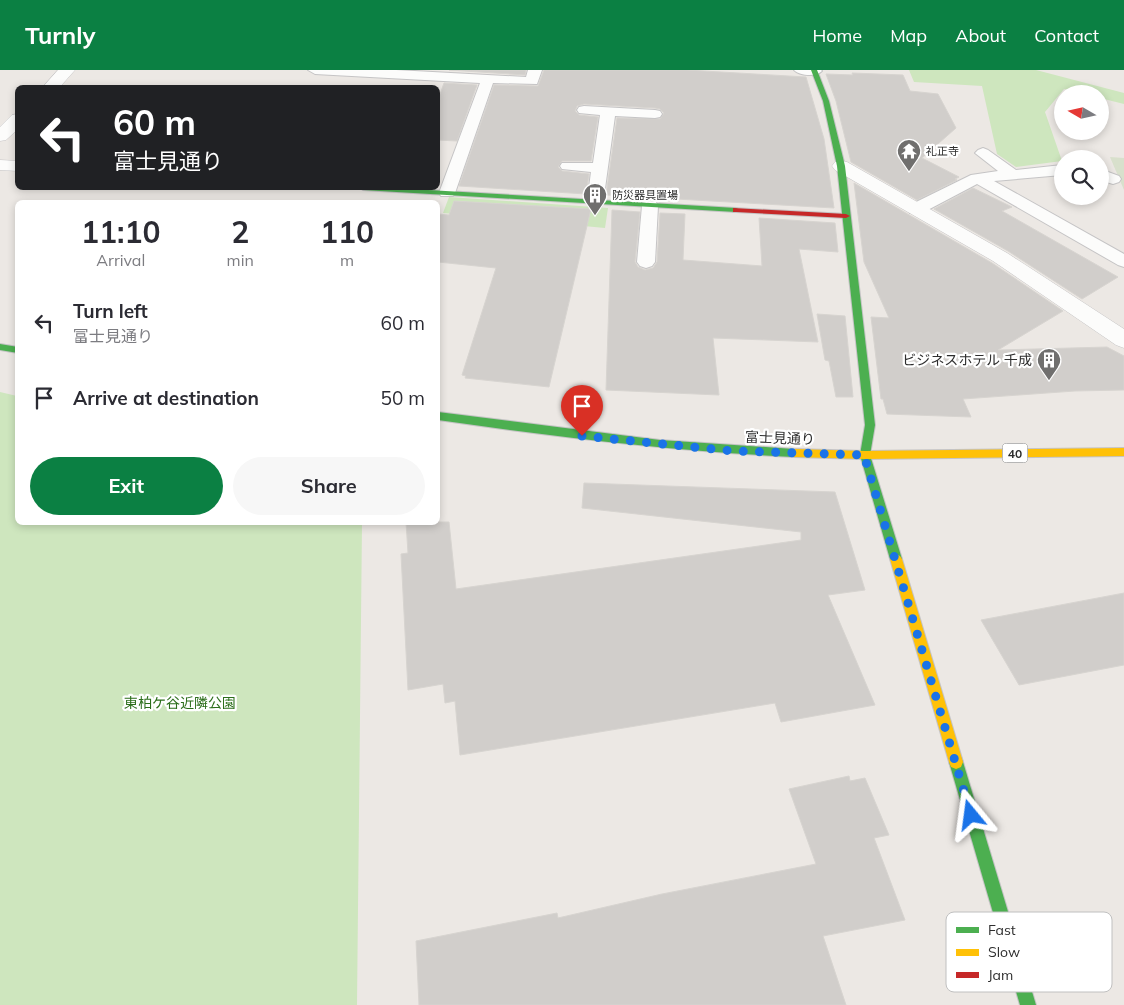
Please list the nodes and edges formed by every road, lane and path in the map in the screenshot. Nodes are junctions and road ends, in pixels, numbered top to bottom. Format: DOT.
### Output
graph roads {
  1 [pos="67,70"];
  2 [pos="315,70"];
  3 [pos="535,70"];
  4 [pos="801,70"];
  5 [pos="814,70"];
  6 [pos="402,72"];
  7 [pos="488,79"];
  8 [pos="53,85"];
  9 [pos="396,85"];
  10 [pos="584,110"];
  11 [pos="608,111"];
  12 [pos="655,114"];
  13 [pos="15,122"];
  14 [pos="0,136"];
  15 [pos="983,153"];
  16 [pos="0,165"];
  17 [pos="15,166"];
  18 [pos="568,166"];
  19 [pos="841,166"];
  20 [pos="600,168"];
  21 [pos="1054,171"];
  22 [pos="1012,174"];
  23 [pos="977,178"];
  24 [pos="397,190"];
  25 [pos="447,193"];
  26 [pos="595,203"];
  27 [pos="650,206"];
  28 [pos="916,209"];
  29 [pos="846,216"];
  30 [pos="1124,261"];
  31 [pos="646,262"];
  32 [pos="1124,340"];
  33 [pos="0,347"];
  34 [pos="15,350"];
  35 [pos="440,416"];
  36 [pos="1124,452"];
  37 [pos="864,455"];
  38 [pos="1000,912"];
  39 [pos="1024,992"];
  40 [pos="1028,1005"];
  1 -- 8 [label="street"];
  2 -- 6 [label="lane"];
  3 -- 7 [label="lane"];
  4 -- 5 [label="lane"];
  5 -- 19 [label="street"];
  6 -- 7 [label="lane"];
  6 -- 9 [label="lane"];
  7 -- 25 [label="lane"];
  10 -- 11 [label="lane"];
  11 -- 12 [label="lane"];
  11 -- 20 [label="lane"];
  13 -- 14 [label="street"];
  15 -- 22 [label="lane"];
  16 -- 17 [label="street"];
  18 -- 20 [label="lane"];
  19 -- 28 [label="street"];
  19 -- 29 [label="street"];
  20 -- 26 [label="lane"];
  21 -- 22 [label="lane"];
  22 -- 23 [label="lane"];
  23 -- 28 [label="lane"];
  23 -- 30 [label="lane"];
  24 -- 25 [label="street"];
  25 -- 26 [label="street"];
  26 -- 27 [label="street"];
  27 -- 29 [label="street"];
  27 -- 31 [label="lane"];
  28 -- 32 [label="street"];
  29 -- 37 [label="street"];
  33 -- 34 [label="street"];
  35 -- 37 [label="street, 富士見通り / 40"];
  36 -- 37 [label="street, 富士見通り / 40"];
  37 -- 38 [label="street"];
  39 -- 40 [label="street"];
}
